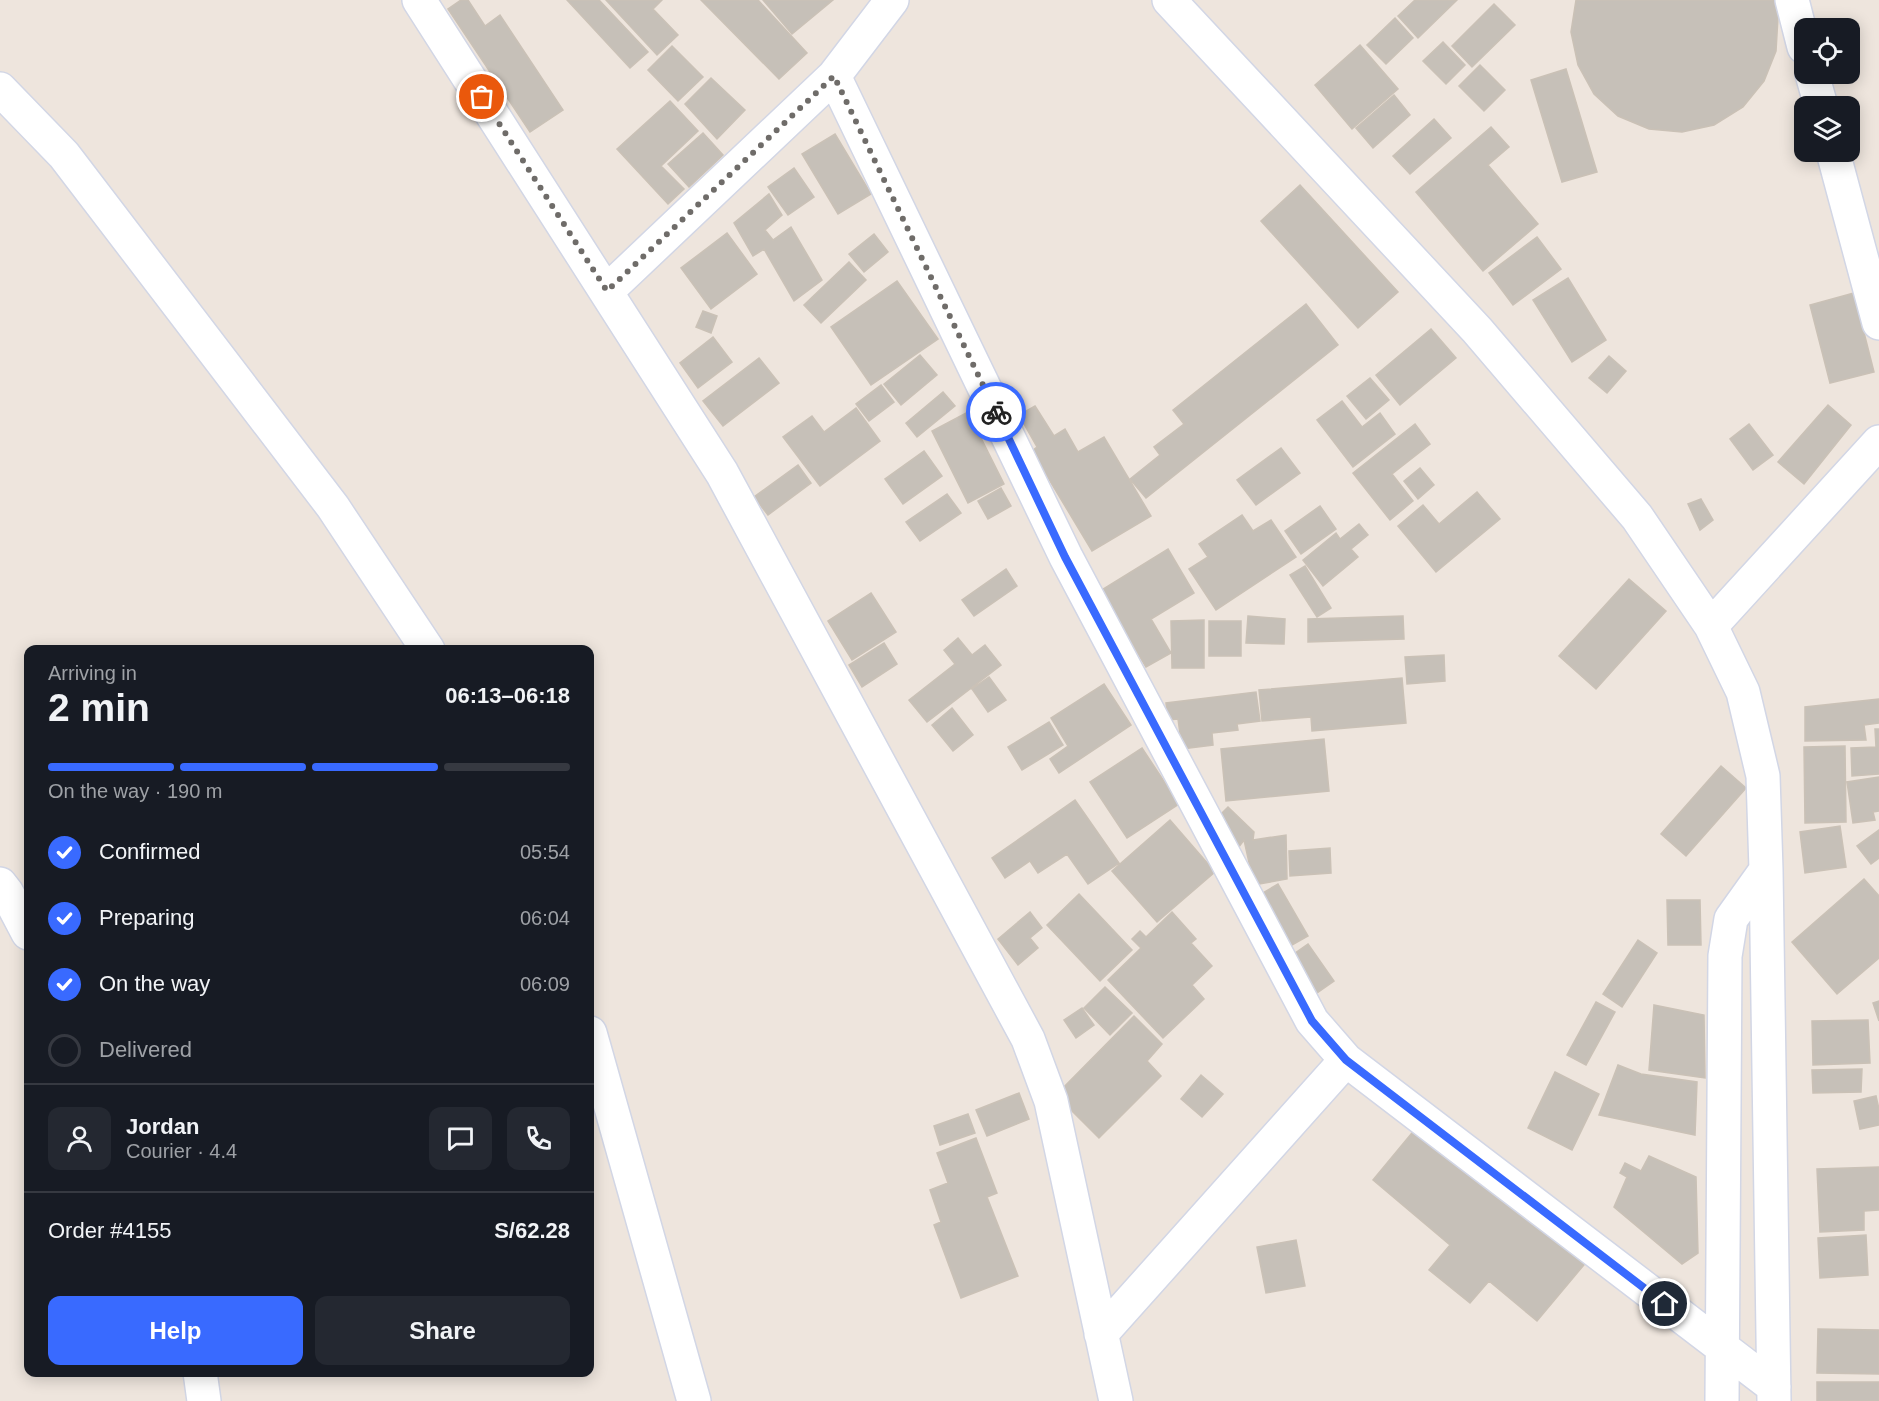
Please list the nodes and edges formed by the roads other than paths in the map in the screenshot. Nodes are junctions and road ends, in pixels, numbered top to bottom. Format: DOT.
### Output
graph roads {
  1 [pos="419,0"];
  2 [pos="892,0"];
  3 [pos="1169,0"];
  4 [pos="1792,0"];
  5 [pos="1797,18"];
  6 [pos="834,76"];
  7 [pos="0,88"];
  8 [pos="1836,162"];
  9 [pos="607,291"];
  10 [pos="1879,323"];
  11 [pos="1879,442"];
  12 [pos="1711,626"];
  13 [pos="425,645"];
  14 [pos="1766,870"];
  15 [pos="0,884"];
  16 [pos="24,925"];
  17 [pos="594,1048"];
  18 [pos="1346,1060"];
  19 [pos="1101,1334"];
  20 [pos="1722,1347"];
  21 [pos="201,1377"];
  22 [pos="1774,1394"];
  23 [pos="204,1401"];
  24 [pos="694,1401"];
  25 [pos="1116,1401"];
  26 [pos="1722,1401"];
  1 -- 9 [label="street"];
  2 -- 6 [label="street"];
  3 -- 12 [label="street"];
  4 -- 5 [label="street"];
  6 -- 9 [label="street"];
  6 -- 18 [label="street"];
  7 -- 13 [label="street"];
  8 -- 10 [label="street"];
  9 -- 19 [label="street"];
  11 -- 12 [label="street"];
  12 -- 14 [label="street"];
  14 -- 20 [label="street"];
  14 -- 22 [label="street"];
  15 -- 16 [label="street"];
  17 -- 24 [label="street"];
  18 -- 19 [label="street"];
  18 -- 20 [label="street"];
  19 -- 25 [label="street"];
  20 -- 22 [label="street"];
  20 -- 26 [label="street"];
  21 -- 23 [label="street"];
}
